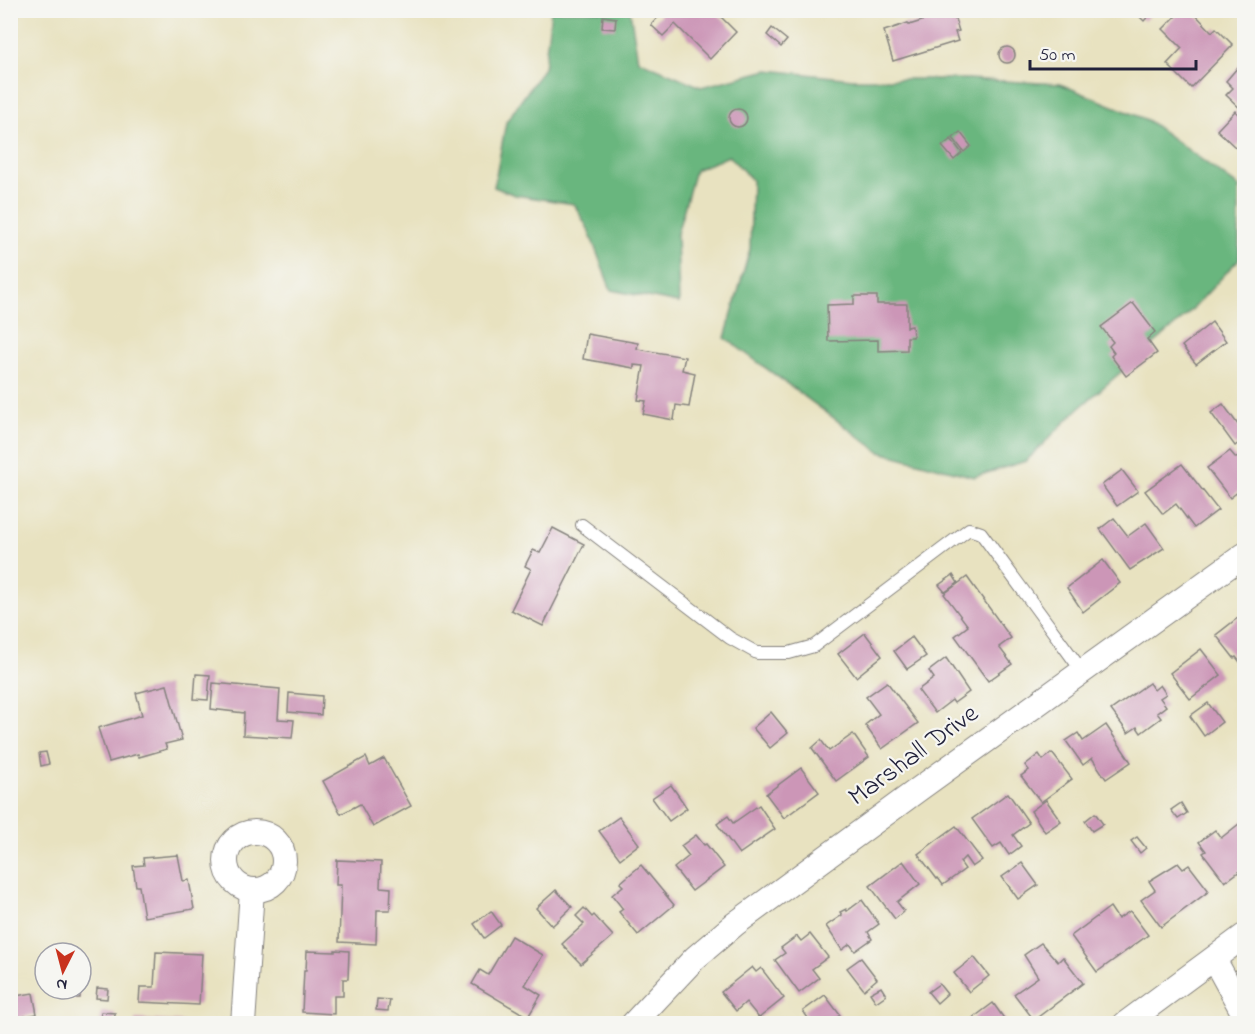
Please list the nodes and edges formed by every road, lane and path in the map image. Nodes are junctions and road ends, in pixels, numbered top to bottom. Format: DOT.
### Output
graph roads {
  1 [pos="582,525"];
  2 [pos="1245,555"];
  3 [pos="1082,671"];
  4 [pos="252,890"];
  5 [pos="1245,936"];
  6 [pos="1214,959"];
  7 [pos="1245,1014"];
  8 [pos="243,1023"];
  9 [pos="633,1023"];
  10 [pos="1125,1023"];
  1 -- 3 [label="lane"];
  2 -- 3 [label="street, Marshall Drive"];
  3 -- 9 [label="street, Marshall Drive"];
  4 -- 8 [label="street"];
  5 -- 6 [label="street"];
  6 -- 7 [label="street"];
  6 -- 10 [label="street"];
}
